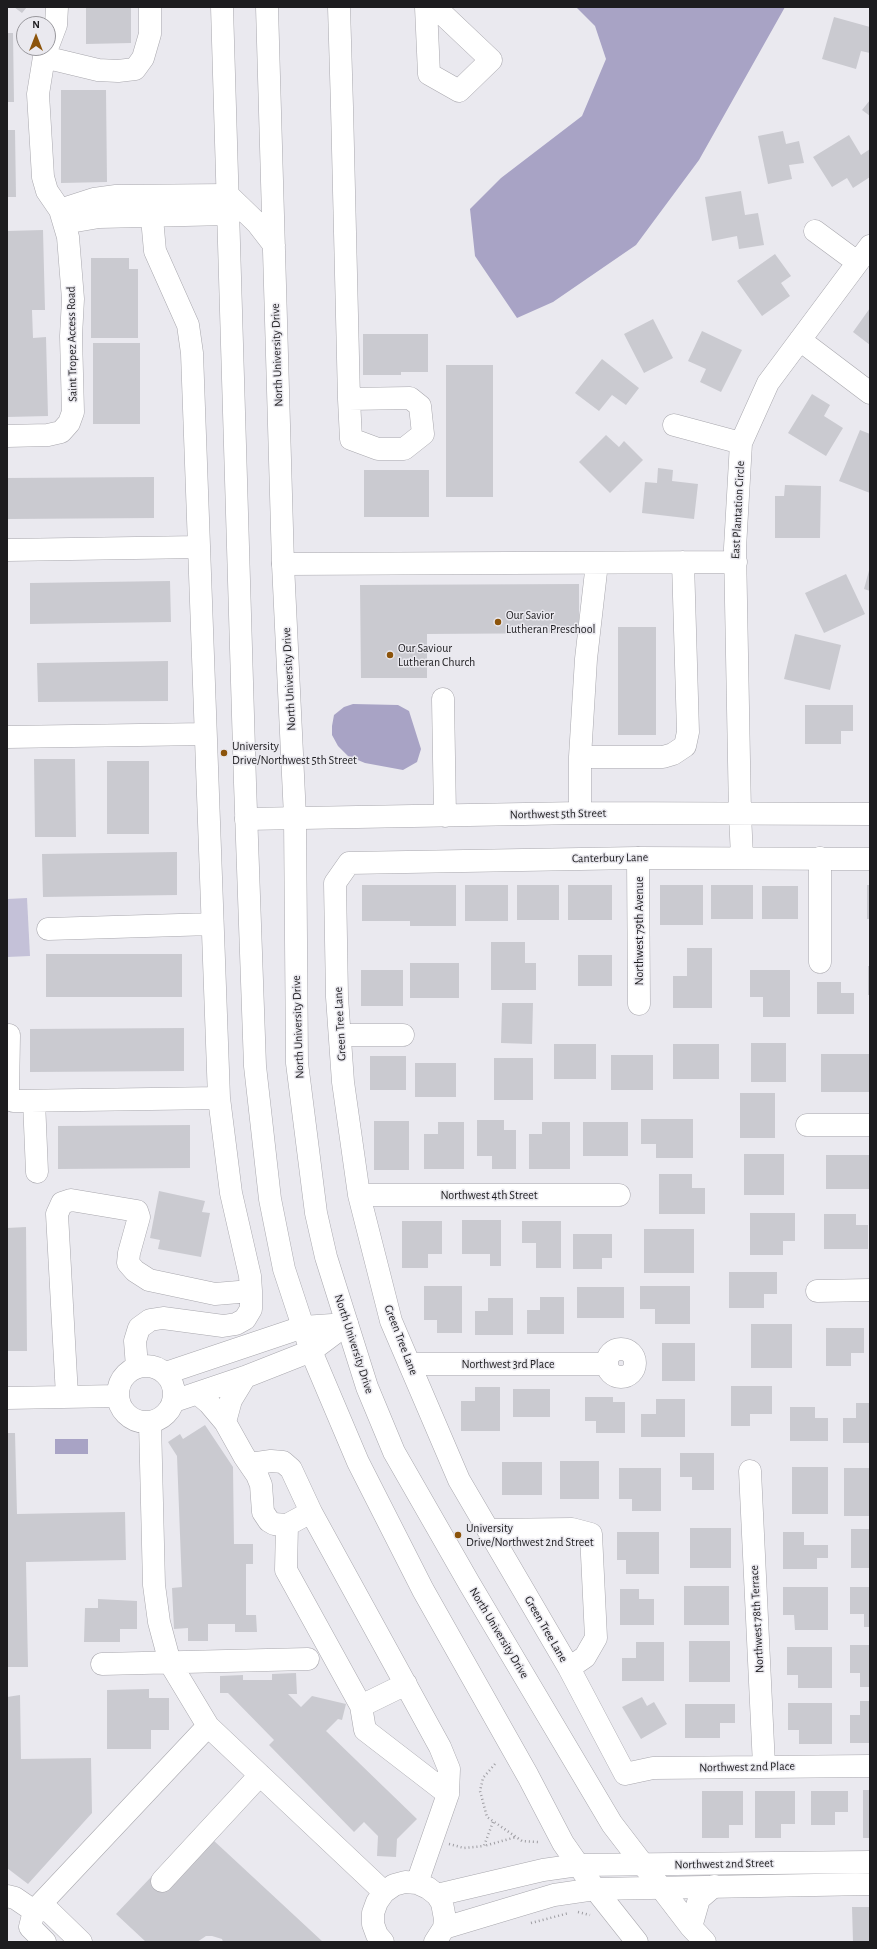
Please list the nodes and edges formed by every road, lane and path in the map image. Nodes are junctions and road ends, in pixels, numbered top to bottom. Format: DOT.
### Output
graph roads {
  1 [pos="57,7"];
  2 [pos="150,7"];
  3 [pos="222,7"];
  4 [pos="267,7"];
  5 [pos="339,7"];
  6 [pos="426,7"];
  7 [pos="435,7"];
  8 [pos="56,25"];
  9 [pos="56,54"];
  10 [pos="45,56"];
  11 [pos="228,204"];
  12 [pos="150,205"];
  13 [pos="62,216"];
  14 [pos="815,231"];
  15 [pos="274,245"];
  16 [pos="864,254"];
  17 [pos="800,340"];
  18 [pos="870,393"];
  19 [pos="349,399"];
  20 [pos="674,425"];
  21 [pos="7,436"];
  22 [pos="741,443"];
  23 [pos="199,547"];
  24 [pos="7,550"];
  25 [pos="597,562"];
  26 [pos="683,562"];
  27 [pos="736,562"];
  28 [pos="283,564"];
  29 [pos="443,699"];
  30 [pos="205,734"];
  31 [pos="7,737"];
  32 [pos="580,757"];
  33 [pos="580,813"];
  34 [pos="740,814"];
  35 [pos="870,814"];
  36 [pos="445,816"];
  37 [pos="295,817"];
  38 [pos="246,819"];
  39 [pos="742,857"];
  40 [pos="638,858"];
  41 [pos="820,858"];
  42 [pos="870,859"];
  43 [pos="349,863"];
  44 [pos="212,924"];
  45 [pos="48,929"];
  46 [pos="820,962"];
  47 [pos="639,1004"];
  48 [pos="9,1035"];
  49 [pos="340,1035"];
  50 [pos="403,1035"];
  51 [pos="219,1098"];
  52 [pos="34,1101"];
  53 [pos="807,1125"];
  54 [pos="870,1125"];
  55 [pos="37,1172"];
  56 [pos="359,1195"];
  57 [pos="619,1195"];
  58 [pos="870,1290"];
  59 [pos="251,1291"];
  60 [pos="817,1291"];
  61 [pos="347,1324"];
  62 [pos="303,1327"];
  63 [pos="311,1351"];
  64 [pos="410,1364"];
  65 [pos="607,1364"];
  66 [pos="137,1367"];
  67 [pos="166,1373"];
  68 [pos="245,1377"];
  69 [pos="197,1393"];
  70 [pos="67,1396"];
  71 [pos="118,1396"];
  72 [pos="7,1398"];
  73 [pos="174,1401"];
  74 [pos="150,1422"];
  75 [pos="225,1422"];
  76 [pos="250,1464"];
  77 [pos="750,1471"];
  78 [pos="311,1512"];
  79 [pos="287,1525"];
  80 [pos="488,1530"];
  81 [pos="308,1658"];
  82 [pos="170,1663"];
  83 [pos="102,1664"];
  84 [pos="569,1668"];
  85 [pos="406,1684"];
  86 [pos="361,1706"];
  87 [pos="208,1726"];
  88 [pos="495,1764"];
  89 [pos="764,1766"];
  90 [pos="870,1766"];
  91 [pos="625,1774"];
  92 [pos="260,1775"];
  93 [pos="448,1794"];
  94 [pos="493,1822"];
  95 [pos="516,1837"];
  96 [pos="538,1842"];
  97 [pos="446,1844"];
  98 [pos="484,1846"];
  99 [pos="870,1862"];
  100 [pos="644,1864"];
  101 [pos="578,1865"];
  102 [pos="162,1881"];
  103 [pos="417,1883"];
  104 [pos="870,1884"];
  105 [pos="714,1886"];
  106 [pos="661,1887"];
  107 [pos="594,1889"];
  108 [pos="384,1892"];
  109 [pos="437,1895"];
  110 [pos="7,1896"];
  111 [pos="34,1911"];
  112 [pos="592,1915"];
  113 [pos="530,1924"];
  114 [pos="698,1934"];
  115 [pos="440,1938"];
  116 [pos="45,1942"];
  117 [pos="81,1942"];
  118 [pos="383,1942"];
  119 [pos="637,1942"];
  1 -- 8 [label="street, Saint Tropez Access Road"];
  2 -- 9 [label="street"];
  3 -- 11 [label="street"];
  4 -- 15 [label="street, North University Drive"];
  5 -- 19 [label="street"];
  6 -- 7 [label="street"];
  10 -- 13 [label="street, Saint Tropez Access Road"];
  11 -- 12 [label="street"];
  11 -- 15 [label="street"];
  11 -- 38 [label="street"];
  12 -- 13 [label="street"];
  12 -- 23 [label="street"];
  13 -- 21 [label="street, Saint Tropez Access Road"];
  14 -- 16 [label="street"];
  15 -- 28 [label="street, North University Drive"];
  16 -- 17 [label="street, East Plantation Circle"];
  17 -- 18 [label="street"];
  17 -- 22 [label="street, East Plantation Circle"];
  20 -- 22 [label="street"];
  22 -- 27 [label="street, East Plantation Circle"];
  23 -- 24 [label="street"];
  23 -- 30 [label="street"];
  25 -- 26 [label="street"];
  25 -- 28 [label="street"];
  25 -- 32 [label="street"];
  26 -- 27 [label="street"];
  26 -- 32 [label="street"];
  27 -- 34 [label="street, East Plantation Circle"];
  28 -- 37 [label="street, North University Drive"];
  29 -- 36 [label="street"];
  30 -- 31 [label="street"];
  30 -- 44 [label="street"];
  32 -- 33 [label="street"];
  33 -- 34 [label="street, Northwest 5th Street"];
  33 -- 36 [label="street, Northwest 5th Street"];
  34 -- 35 [label="street, Northwest 5th Street"];
  34 -- 39 [label="street"];
  36 -- 37 [label="street, Northwest 5th Street"];
  37 -- 38 [label="street, Northwest 5th Street"];
  37 -- 61 [label="street, North University Drive"];
  38 -- 62 [label="street"];
  39 -- 40 [label="street, Canterbury Lane"];
  39 -- 41 [label="street, Canterbury Lane"];
  40 -- 43 [label="street, Canterbury Lane"];
  40 -- 47 [label="street, Northwest 79th Avenue"];
  41 -- 42 [label="street, Canterbury Lane"];
  41 -- 46 [label="street"];
  43 -- 49 [label="street, Green Tree Lane"];
  44 -- 45 [label="street"];
  44 -- 51 [label="street"];
  48 -- 52 [label="street"];
  49 -- 50 [label="street"];
  49 -- 56 [label="street, Green Tree Lane"];
  51 -- 52 [label="street"];
  51 -- 59 [label="street"];
  52 -- 55 [label="street"];
  53 -- 54 [label="street"];
  56 -- 57 [label="street, Northwest 4th Street"];
  56 -- 64 [label="street, Green Tree Lane"];
  58 -- 60 [label="street"];
  59 -- 66 [label="street"];
  59 -- 70 [label="street"];
  61 -- 62 [label="street"];
  61 -- 63 [label="street"];
  61 -- 100 [label="street, North University Drive"];
  62 -- 63 [label="street"];
  62 -- 67 [label="street"];
  63 -- 68 [label="street"];
  63 -- 101 [label="street"];
  64 -- 65 [label="street, Northwest 3rd Place"];
  64 -- 80 [label="street, Green Tree Lane"];
  66 -- 67 [label="street"];
  66 -- 71 [label="street"];
  67 -- 73 [label="street"];
  68 -- 69 [label="street"];
  68 -- 75 [label="street"];
  69 -- 73 [label="street"];
  69 -- 75 [label="street"];
  70 -- 71 [label="street"];
  70 -- 72 [label="street"];
  71 -- 74 [label="street"];
  73 -- 74 [label="street"];
  74 -- 82 [label="street"];
  75 -- 76 [label="street"];
  76 -- 78 [label="street"];
  76 -- 79 [label="street"];
  77 -- 89 [label="street, Northwest 78th Terrace"];
  78 -- 79 [label="street"];
  78 -- 85 [label="street"];
  79 -- 86 [label="street"];
  80 -- 84 [label="street, Green Tree Lane"];
  80 -- 84 [label="street"];
  81 -- 82 [label="street"];
  82 -- 83 [label="street"];
  82 -- 87 [label="street"];
  84 -- 91 [label="street, Green Tree Lane"];
  85 -- 86 [label="street"];
  85 -- 93 [label="street"];
  86 -- 93 [label="street"];
  87 -- 92 [label="street"];
  87 -- 111 [label="street"];
  88 -- 94 [label="path"];
  89 -- 90 [label="street, Northwest 2nd Place"];
  89 -- 91 [label="street, Northwest 2nd Place"];
  92 -- 102 [label="street"];
  92 -- 108 [label="street"];
  93 -- 103 [label="street"];
  94 -- 95 [label="path"];
  94 -- 98 [label="path"];
  95 -- 96 [label="path"];
  95 -- 98 [label="path"];
  97 -- 98 [label="path"];
  99 -- 100 [label="street, Northwest 2nd Street"];
  100 -- 101 [label="street, Northwest 2nd Street"];
  100 -- 106 [label="street, North University Drive"];
  101 -- 107 [label="street"];
  101 -- 109 [label="street, Northwest 2nd Street"];
  103 -- 108 [label="street"];
  103 -- 109 [label="street"];
  104 -- 105 [label="street, Northwest 2nd Street"];
  105 -- 106 [label="street, Northwest 2nd Street"];
  105 -- 114 [label="street"];
  106 -- 107 [label="street, Northwest 2nd Street"];
  106 -- 114 [label="street, North University Drive"];
  107 -- 115 [label="street, Northwest 2nd Street"];
  107 -- 119 [label="street"];
  108 -- 118 [label="street"];
  109 -- 115 [label="street"];
  110 -- 111 [label="street"];
  111 -- 116 [label="street"];
  111 -- 117 [label="street"];
  112 -- 113 [label="path"];
}
